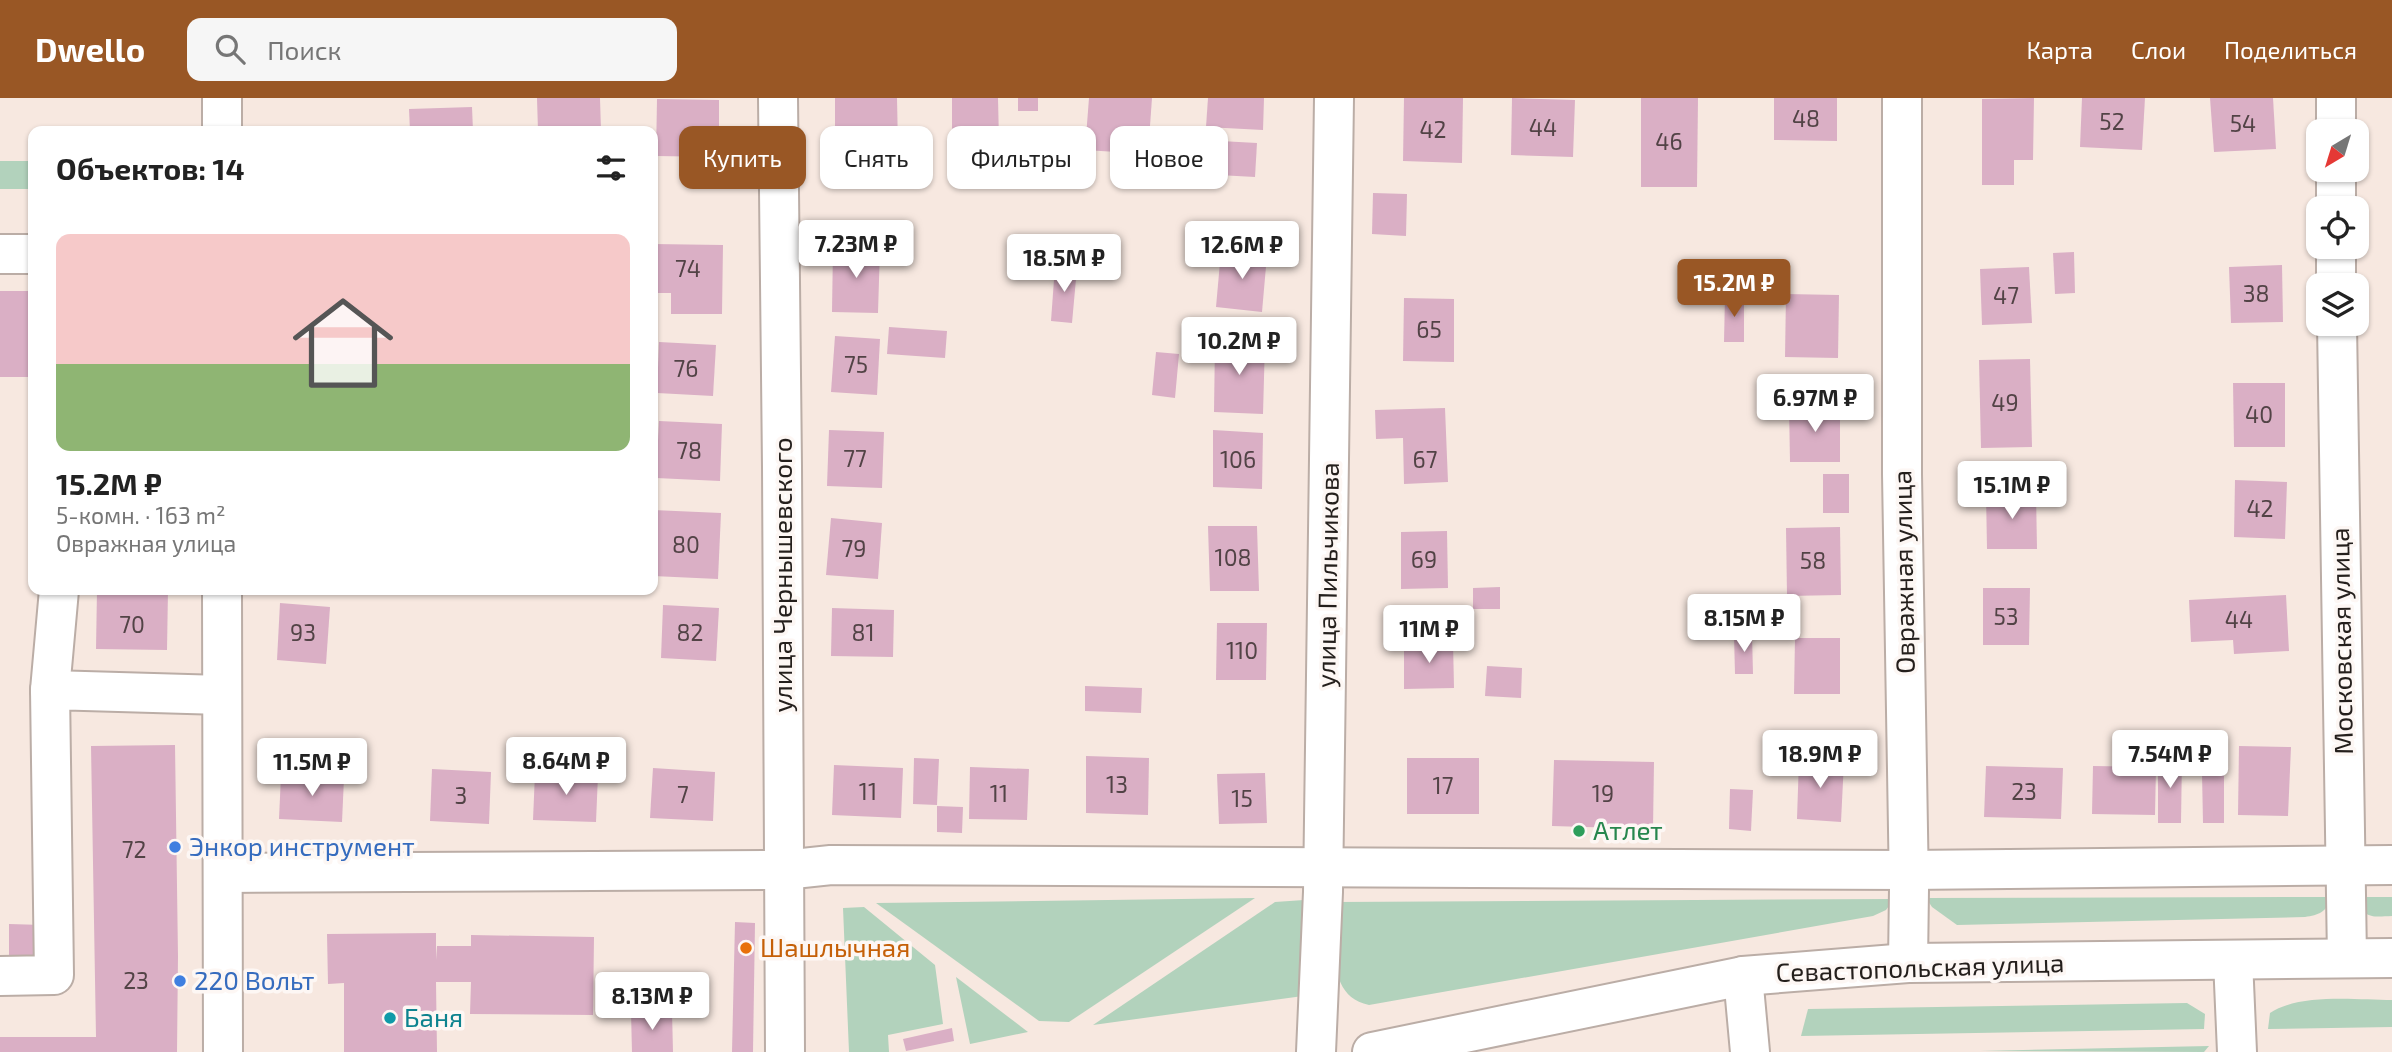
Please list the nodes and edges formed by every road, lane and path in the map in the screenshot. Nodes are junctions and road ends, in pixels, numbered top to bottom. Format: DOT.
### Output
graph roads {
  1 [pos="222,98"];
  2 [pos="778,98"];
  3 [pos="1334,98"];
  4 [pos="1902,98"];
  5 [pos="2336,98"];
  6 [pos="2336,119"];
  7 [pos="222,126"];
  8 [pos="0,254"];
  9 [pos="28,254"];
  10 [pos="2336,336"];
  11 [pos="59,595"];
  12 [pos="222,595"];
  13 [pos="50,690"];
  14 [pos="222,695"];
  15 [pos="2392,865"];
  16 [pos="2347,866"];
  17 [pos="1324,868"];
  18 [pos="784,870"];
  19 [pos="1908,870"];
  20 [pos="223,873"];
  21 [pos="2347,958"];
  22 [pos="2392,958"];
  23 [pos="2234,960"];
  24 [pos="1908,963"];
  25 [pos="0,975"];
  26 [pos="1744,976"];
  27 [pos="223,1052"];
  28 [pos="785,1052"];
  29 [pos="1316,1052"];
  30 [pos="1372,1052"];
  31 [pos="1749,1052"];
  32 [pos="2237,1052"];
  1 -- 7 [label="street"];
  2 -- 18 [label="street, улица Чернышевского"];
  3 -- 17 [label="street, улица Пильчикова"];
  4 -- 19 [label="street, Овражная улица"];
  5 -- 6 [label="street"];
  8 -- 9 [label="street"];
  10 -- 16 [label="street, Московская улица"];
  11 -- 13 [label="street"];
  12 -- 14 [label="street"];
  13 -- 14 [label="street"];
  13 -- 25 [label="street"];
  14 -- 20 [label="street"];
  15 -- 16 [label="street"];
  16 -- 19 [label="street"];
  16 -- 21 [label="street, Московская улица"];
  17 -- 18 [label="street"];
  17 -- 19 [label="street"];
  17 -- 29 [label="street, улица Пильчикова"];
  18 -- 20 [label="street"];
  18 -- 28 [label="street, улица Чернышевского"];
  19 -- 24 [label="street, Овражная улица"];
  20 -- 27 [label="street"];
  21 -- 22 [label="street, Севастопольская улица"];
  21 -- 23 [label="street, Севастопольская улица"];
  23 -- 24 [label="street, Севастопольская улица"];
  23 -- 32 [label="street"];
  24 -- 26 [label="street, Севастопольская улица"];
  26 -- 30 [label="street, Севастопольская улица"];
  26 -- 31 [label="street"];
}
